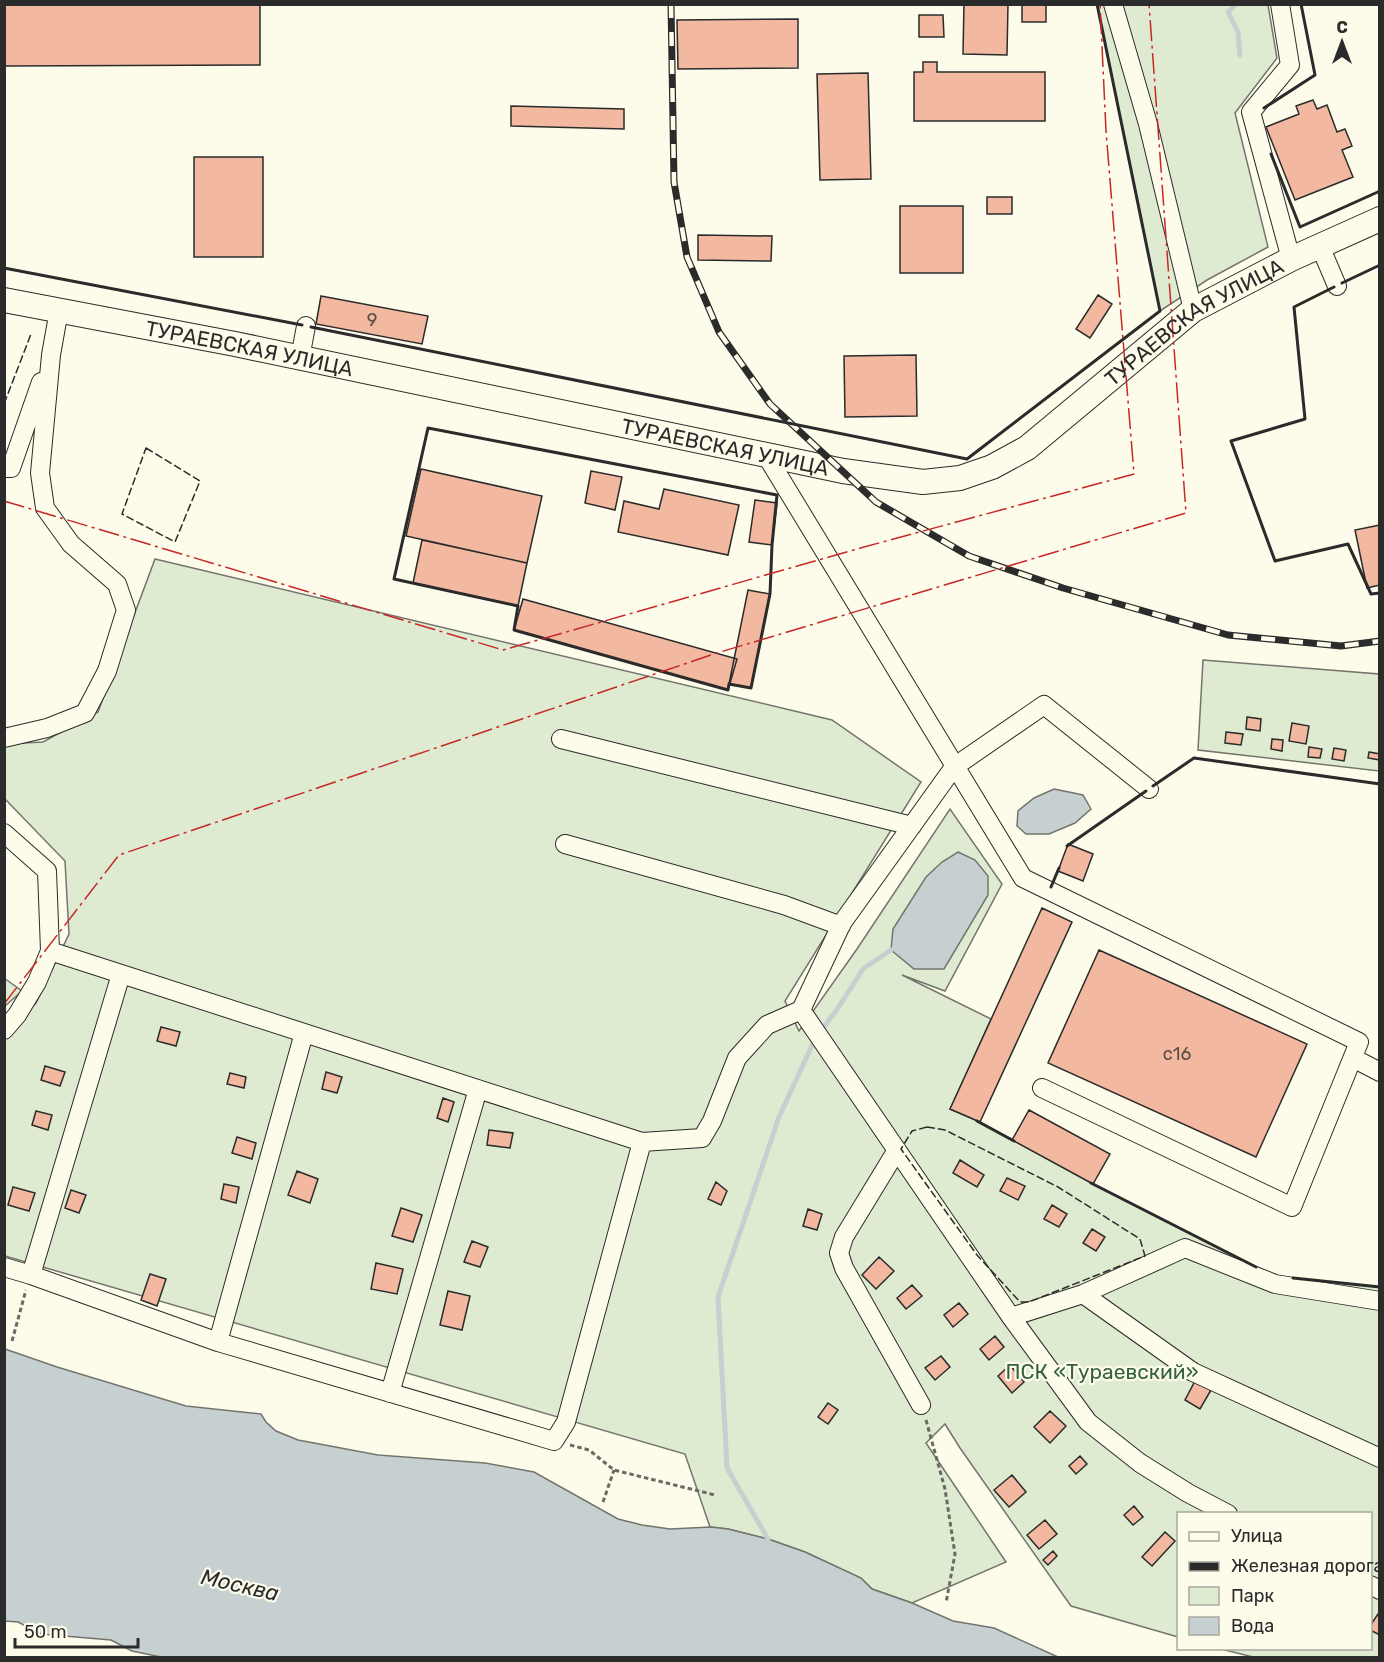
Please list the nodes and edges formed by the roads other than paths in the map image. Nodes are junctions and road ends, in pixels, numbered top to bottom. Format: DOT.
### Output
graph roads {
  1 [pos="1113,4"];
  2 [pos="1280,4"];
  3 [pos="1380,219"];
  4 [pos="1320,246"];
  5 [pos="1291,259"];
  6 [pos="1337,286"];
  7 [pos="4,300"];
  8 [pos="58,310"];
  9 [pos="1193,310"];
  10 [pos="306,326"];
  11 [pos="51,355"];
  12 [pos="300,358"];
  13 [pos="766,455"];
  14 [pos="4,468"];
  15 [pos="4,738"];
  16 [pos="561,739"];
  17 [pos="954,767"];
  18 [pos="1149,789"];
  19 [pos="912,826"];
  20 [pos="4,833"];
  21 [pos="565,844"];
  22 [pos="841,926"];
  23 [pos="50,951"];
  24 [pos="121,974"];
  25 [pos="801,1010"];
  26 [pos="4,1030"];
  27 [pos="304,1033"];
  28 [pos="1353,1058"];
  29 [pos="1380,1072"];
  30 [pos="1042,1088"];
  31 [pos="478,1089"];
  32 [pos="642,1142"];
  33 [pos="897,1150"];
  34 [pos="4,1267"];
  35 [pos="31,1275"];
  36 [pos="1083,1294"];
  37 [pos="1380,1301"];
  38 [pos="1011,1317"];
  39 [pos="218,1342"];
  40 [pos="390,1393"];
  41 [pos="921,1406"];
  42 [pos="1380,1458"];
  43 [pos="1224,1512"];
  1 -- 9 [label="street"];
  2 -- 5 [label="street"];
  3 -- 4 [label="main road, ТУРАЕВСКАЯ УЛИЦА"];
  4 -- 5 [label="main road, ТУРАЕВСКАЯ УЛИЦА"];
  4 -- 6 [label="street"];
  5 -- 9 [label="main road, ТУРАЕВСКАЯ УЛИЦА"];
  7 -- 8 [label="main road, ТУРАЕВСКАЯ УЛИЦА"];
  8 -- 11 [label="street"];
  8 -- 12 [label="main road, ТУРАЕВСКАЯ УЛИЦА"];
  9 -- 13 [label="main road, ТУРАЕВСКАЯ УЛИЦА"];
  10 -- 12 [label="street"];
  11 -- 14 [label="street"];
  11 -- 15 [label="street"];
  12 -- 13 [label="main road, ТУРАЕВСКАЯ УЛИЦА"];
  13 -- 17 [label="street"];
  16 -- 19 [label="street"];
  17 -- 18 [label="street"];
  17 -- 19 [label="street"];
  17 -- 28 [label="street"];
  19 -- 22 [label="street"];
  20 -- 23 [label="street"];
  21 -- 22 [label="street"];
  22 -- 25 [label="street"];
  23 -- 24 [label="street"];
  23 -- 26 [label="street"];
  24 -- 27 [label="street"];
  24 -- 35 [label="street"];
  25 -- 32 [label="street"];
  25 -- 33 [label="street"];
  27 -- 31 [label="street"];
  27 -- 39 [label="street"];
  28 -- 29 [label="street"];
  28 -- 30 [label="street"];
  31 -- 32 [label="street"];
  31 -- 40 [label="street"];
  32 -- 40 [label="street"];
  33 -- 38 [label="street"];
  33 -- 41 [label="street"];
  34 -- 35 [label="street"];
  35 -- 39 [label="street"];
  36 -- 37 [label="street"];
  36 -- 38 [label="street"];
  36 -- 42 [label="street"];
  38 -- 43 [label="street"];
  39 -- 40 [label="street"];
}
